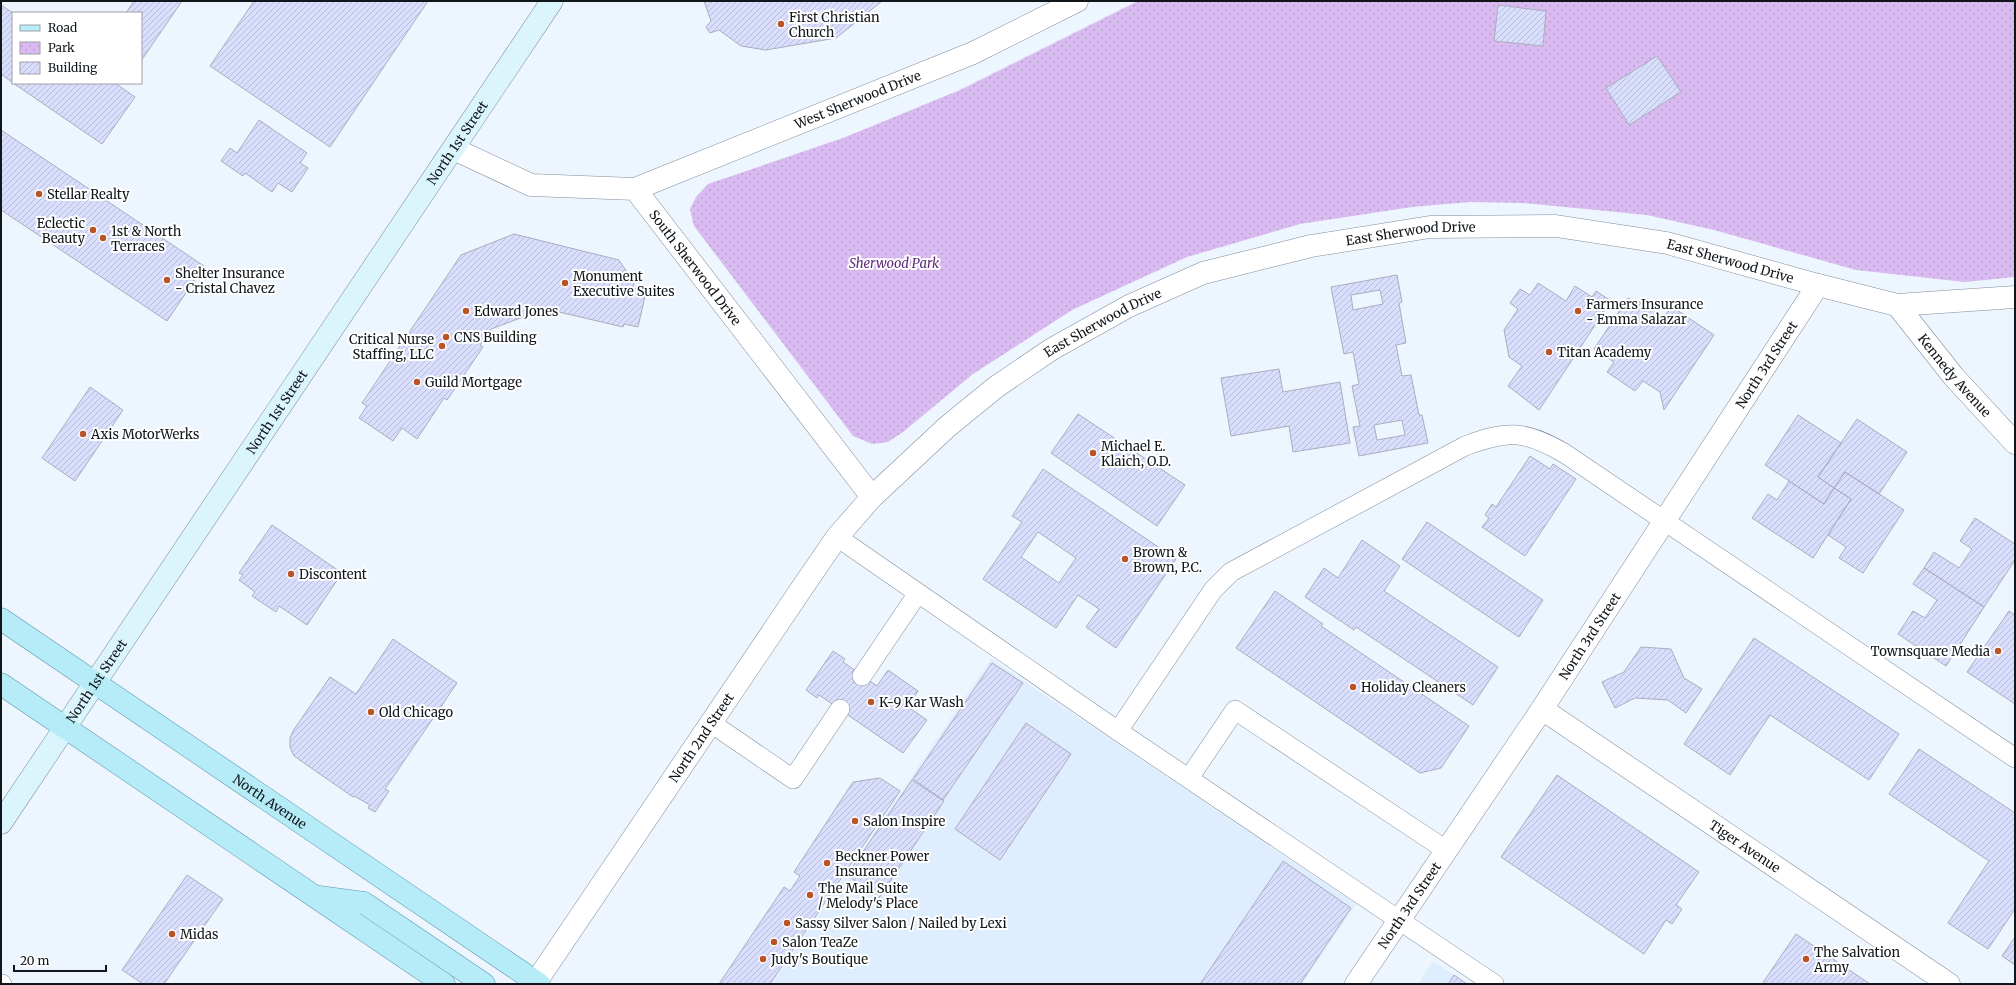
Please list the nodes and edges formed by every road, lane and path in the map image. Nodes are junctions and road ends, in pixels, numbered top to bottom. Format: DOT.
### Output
graph roads {
  1 [pos="552,1"];
  2 [pos="1076,1"];
  3 [pos="454,149"];
  4 [pos="635,189"];
  5 [pos="1818,285"];
  6 [pos="2015,297"];
  7 [pos="1897,305"];
  8 [pos="2015,443"];
  9 [pos="872,497"];
  10 [pos="1665,520"];
  11 [pos="837,537"];
  12 [pos="918,593"];
  13 [pos="1,619"];
  14 [pos="862,676"];
  15 [pos="95,683"];
  16 [pos="1,684"];
  17 [pos="840,708"];
  18 [pos="1542,709"];
  19 [pos="711,723"];
  20 [pos="65,727"];
  21 [pos="1118,730"];
  22 [pos="2015,758"];
  23 [pos="1189,778"];
  24 [pos="1,823"];
  25 [pos="1446,850"];
  26 [pos="314,896"];
  27 [pos="1400,920"];
  28 [pos="536,983"];
  29 [pos="444,984"];
  30 [pos="484,984"];
  31 [pos="1356,984"];
  32 [pos="1494,984"];
  33 [pos="1949,984"];
  1 -- 3 [label="main road, North 1st Street"];
  2 -- 4 [label="street, West Sherwood Drive"];
  3 -- 4 [label="street"];
  3 -- 15 [label="main road, North 1st Street"];
  4 -- 9 [label="street, South Sherwood Drive"];
  5 -- 7 [label="street, East Sherwood Drive"];
  5 -- 9 [label="street, East Sherwood Drive"];
  5 -- 10 [label="street, North 3rd Street"];
  6 -- 7 [label="street, East Sherwood Drive"];
  7 -- 8 [label="street, Kennedy Avenue"];
  9 -- 11 [label="street, North 2nd Street"];
  10 -- 18 [label="street, North 3rd Street"];
  10 -- 21 [label="lane"];
  10 -- 22 [label="lane"];
  11 -- 12 [label="lane"];
  11 -- 19 [label="street, North 2nd Street"];
  12 -- 14 [label="lane"];
  12 -- 21 [label="lane"];
  13 -- 15 [label="main road, North Avenue"];
  15 -- 20 [label="main road, North 1st Street"];
  15 -- 28 [label="main road, North Avenue"];
  16 -- 20 [label="main road"];
  17 -- 19 [label="lane"];
  18 -- 25 [label="street, North 3rd Street"];
  18 -- 33 [label="street, Tiger Avenue"];
  19 -- 28 [label="street, North 2nd Street"];
  20 -- 24 [label="main road, North 1st Street"];
  20 -- 26 [label="main road"];
  21 -- 23 [label="lane"];
  23 -- 25 [label="lane"];
  23 -- 27 [label="lane"];
  25 -- 27 [label="street, North 3rd Street"];
  26 -- 29 [label="main road"];
  26 -- 30 [label="main road"];
  27 -- 31 [label="street, North 3rd Street"];
  27 -- 32 [label="lane"];
}
